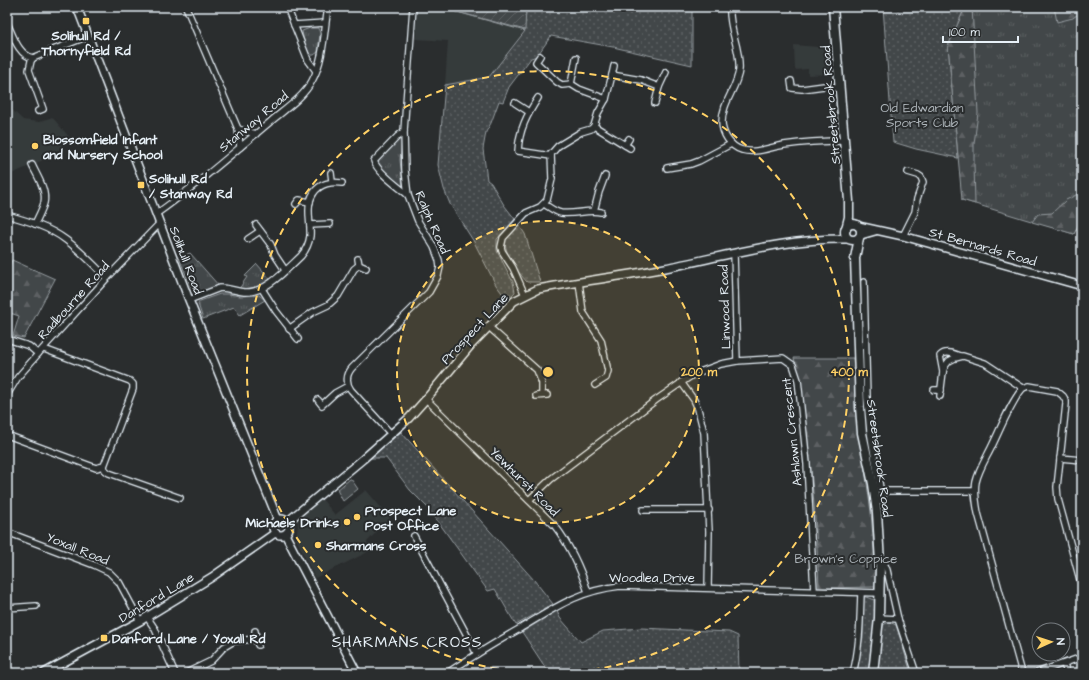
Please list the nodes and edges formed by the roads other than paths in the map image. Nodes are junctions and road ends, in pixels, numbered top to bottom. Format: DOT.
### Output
graph roads {
  1 [pos="77,7"];
  2 [pos="186,7"];
  3 [pos="286,7"];
  4 [pos="328,7"];
  5 [pos="413,7"];
  6 [pos="730,7"];
  7 [pos="833,7"];
  8 [pos="7,22"];
  9 [pos="325,23"];
  10 [pos="294,25"];
  11 [pos="88,36"];
  12 [pos="540,56"];
  13 [pos="33,58"];
  14 [pos="576,58"];
  15 [pos="614,66"];
  16 [pos="316,71"];
  17 [pos="666,72"];
  18 [pos="612,75"];
  19 [pos="791,81"];
  20 [pos="571,84"];
  21 [pos="659,87"];
  22 [pos="792,88"];
  23 [pos="840,88"];
  24 [pos="786,92"];
  25 [pos="538,98"];
  26 [pos="606,99"];
  27 [pos="515,103"];
  28 [pos="655,103"];
  29 [pos="38,111"];
  30 [pos="529,112"];
  31 [pos="594,126"];
  32 [pos="238,129"];
  33 [pos="404,131"];
  34 [pos="256,134"];
  35 [pos="629,139"];
  36 [pos="844,141"];
  37 [pos="731,144"];
  38 [pos="240,147"];
  39 [pos="551,156"];
  40 [pos="32,165"];
  41 [pos="667,168"];
  42 [pos="908,172"];
  43 [pos="331,173"];
  44 [pos="605,176"];
  45 [pos="332,181"];
  46 [pos="342,183"];
  47 [pos="408,195"];
  48 [pos="849,201"];
  49 [pos="310,202"];
  50 [pos="296,204"];
  51 [pos="544,204"];
  52 [pos="594,211"];
  53 [pos="601,212"];
  54 [pos="156,214"];
  55 [pos="7,215"];
  56 [pos="160,223"];
  57 [pos="36,224"];
  58 [pos="330,224"];
  59 [pos="256,225"];
  60 [pos="310,225"];
  61 [pos="857,225"];
  62 [pos="877,230"];
  63 [pos="260,231"];
  64 [pos="847,235"];
  65 [pos="903,236"];
  66 [pos="860,237"];
  67 [pos="248,240"];
  68 [pos="734,253"];
  69 [pos="855,258"];
  70 [pos="366,268"];
  71 [pos="285,270"];
  72 [pos="107,278"];
  73 [pos="579,282"];
  74 [pos="864,282"];
  75 [pos="1082,286"];
  76 [pos="262,289"];
  77 [pos="525,295"];
  78 [pos="189,300"];
  79 [pos="860,308"];
  80 [pos="489,328"];
  81 [pos="289,329"];
  82 [pos="7,339"];
  83 [pos="298,339"];
  84 [pos="44,349"];
  85 [pos="38,354"];
  86 [pos="963,356"];
  87 [pos="736,361"];
  88 [pos="943,372"];
  89 [pos="681,382"];
  90 [pos="595,385"];
  91 [pos="348,386"];
  92 [pos="1022,388"];
  93 [pos="934,390"];
  94 [pos="7,395"];
  95 [pos="542,396"];
  96 [pos="426,399"];
  97 [pos="318,400"];
  98 [pos="391,434"];
  99 [pos="7,435"];
  100 [pos="1060,458"];
  101 [pos="1082,460"];
  102 [pos="104,466"];
  103 [pos="878,487"];
  104 [pos="974,491"];
  105 [pos="180,498"];
  106 [pos="529,500"];
  107 [pos="875,502"];
  108 [pos="643,510"];
  109 [pos="708,510"];
  110 [pos="278,520"];
  111 [pos="287,522"];
  112 [pos="7,532"];
  113 [pos="275,533"];
  114 [pos="285,534"];
  115 [pos="414,536"];
  116 [pos="880,563"];
  117 [pos="1082,587"];
  118 [pos="708,588"];
  119 [pos="814,591"];
  120 [pos="588,592"];
  121 [pos="861,593"];
  122 [pos="880,593"];
  123 [pos="36,606"];
  124 [pos="7,608"];
  125 [pos="147,617"];
  126 [pos="879,618"];
  127 [pos="898,619"];
  128 [pos="140,621"];
  129 [pos="256,631"];
  130 [pos="477,654"];
  131 [pos="1082,657"];
  132 [pos="1064,664"];
  133 [pos="44,673"];
  134 [pos="175,673"];
  135 [pos="186,673"];
  136 [pos="357,673"];
  137 [pos="447,673"];
  138 [pos="853,673"];
  139 [pos="873,673"];
  140 [pos="916,673"];
  141 [pos="1022,673"];
  142 [pos="1036,673"];
  143 [pos="1066,673"];
  1 -- 11 [label="street, Solihull Road"];
  2 -- 32 [label="street"];
  3 -- 10 [label="street"];
  4 -- 9 [label="street, Stanway Road"];
  5 -- 33 [label="street, Ralph Road"];
  6 -- 37 [label="street"];
  7 -- 23 [label="main road, Streetsbrook Road"];
  8 -- 13 [label="street"];
  9 -- 10 [label="street"];
  9 -- 16 [label="street, Stanway Road"];
  10 -- 16 [label="street"];
  11 -- 13 [label="street"];
  11 -- 54 [label="street, Solihull Road"];
  12 -- 20 [label="street"];
  13 -- 29 [label="street"];
  14 -- 20 [label="street"];
  15 -- 18 [label="street"];
  16 -- 34 [label="street, Stanway Road"];
  17 -- 21 [label="street"];
  18 -- 21 [label="street"];
  18 -- 26 [label="street"];
  19 -- 22 [label="street"];
  20 -- 26 [label="street"];
  21 -- 28 [label="street"];
  22 -- 23 [label="street"];
  22 -- 24 [label="street"];
  23 -- 36 [label="main road, Streetsbrook Road"];
  25 -- 30 [label="street"];
  26 -- 31 [label="street"];
  27 -- 30 [label="street"];
  30 -- 39 [label="street"];
  31 -- 35 [label="street"];
  31 -- 39 [label="street"];
  32 -- 34 [label="street"];
  32 -- 38 [label="street"];
  33 -- 47 [label="street, Ralph Road"];
  33 -- 47 [label="street"];
  34 -- 38 [label="street, Stanway Road"];
  36 -- 37 [label="street"];
  36 -- 48 [label="main road, Streetsbrook Road"];
  37 -- 41 [label="street"];
  38 -- 54 [label="street, Stanway Road"];
  39 -- 51 [label="street"];
  40 -- 57 [label="street"];
  42 -- 65 [label="street"];
  43 -- 45 [label="street"];
  44 -- 52 [label="street"];
  45 -- 46 [label="street"];
  45 -- 49 [label="street"];
  47 -- 91 [label="street, Ralph Road"];
  48 -- 61 [label="main road, Streetsbrook Road"];
  48 -- 64 [label="main road, Streetsbrook Road"];
  49 -- 50 [label="street"];
  49 -- 60 [label="street"];
  51 -- 52 [label="street"];
  51 -- 77 [label="street"];
  52 -- 53 [label="street"];
  54 -- 56 [label="street, Solihull Road"];
  55 -- 57 [label="street"];
  56 -- 72 [label="street, Radbourne Road"];
  56 -- 78 [label="street, Solihull Road"];
  57 -- 72 [label="street"];
  58 -- 60 [label="street"];
  59 -- 63 [label="street"];
  60 -- 71 [label="street"];
  61 -- 62 [label="street, St Bernards Road"];
  61 -- 64 [label="main road"];
  61 -- 66 [label="main road"];
  62 -- 65 [label="street, St Bernards Road"];
  62 -- 66 [label="street"];
  63 -- 67 [label="street"];
  63 -- 71 [label="street"];
  64 -- 66 [label="main road"];
  64 -- 68 [label="street, Prospect Lane"];
  64 -- 69 [label="main road, Streetsbrook Road"];
  65 -- 75 [label="street, St Bernards Road"];
  66 -- 69 [label="main road, Streetsbrook Road"];
  68 -- 73 [label="street, Prospect Lane"];
  68 -- 87 [label="street, Linwood Road"];
  69 -- 79 [label="main road, Streetsbrook Road"];
  70 -- 81 [label="street"];
  71 -- 76 [label="street"];
  72 -- 84 [label="street, Radbourne Road"];
  73 -- 77 [label="street, Prospect Lane"];
  73 -- 90 [label="street"];
  74 -- 79 [label="street, Streetsbrook Road"];
  76 -- 78 [label="street"];
  76 -- 81 [label="street"];
  77 -- 80 [label="street, Prospect Lane"];
  78 -- 110 [label="street, Solihull Road"];
  79 -- 103 [label="main road, Streetsbrook Road"];
  80 -- 95 [label="street"];
  80 -- 96 [label="street, Prospect Lane"];
  81 -- 83 [label="street"];
  82 -- 85 [label="street"];
  84 -- 85 [label="street, Radbourne Road"];
  84 -- 102 [label="street"];
  85 -- 94 [label="street, Radbourne Road"];
  86 -- 88 [label="street"];
  86 -- 88 [label="street"];
  86 -- 92 [label="street"];
  87 -- 89 [label="street, Ashlawn Crescent"];
  87 -- 119 [label="street, Ashlawn Crescent"];
  88 -- 93 [label="street"];
  89 -- 106 [label="street, Ashlawn Crescent"];
  89 -- 109 [label="street"];
  91 -- 97 [label="street"];
  91 -- 98 [label="street"];
  92 -- 100 [label="street"];
  92 -- 104 [label="street"];
  96 -- 98 [label="street, Prospect Lane"];
  96 -- 106 [label="street, Yewhurst Road"];
  98 -- 111 [label="street, Prospect Lane"];
  99 -- 102 [label="street"];
  100 -- 101 [label="street"];
  100 -- 117 [label="street"];
  102 -- 105 [label="street"];
  103 -- 104 [label="street"];
  103 -- 107 [label="main road, Streetsbrook Road"];
  103 -- 107 [label="street"];
  104 -- 141 [label="street"];
  106 -- 120 [label="street, Yewhurst Road"];
  107 -- 116 [label="main road, Streetsbrook Road"];
  108 -- 109 [label="street"];
  109 -- 118 [label="street"];
  110 -- 111 [label="street"];
  110 -- 113 [label="street"];
  111 -- 114 [label="street"];
  112 -- 128 [label="street, Yoxall Road"];
  113 -- 114 [label="street"];
  113 -- 125 [label="street, Danford Lane"];
  114 -- 136 [label="street"];
  115 -- 130 [label="street"];
  116 -- 122 [label="main road, Streetsbrook Road"];
  116 -- 127 [label="street, Streetsbrook Road"];
  118 -- 119 [label="street, Woodlea Drive"];
  118 -- 120 [label="street, Woodlea Drive"];
  119 -- 121 [label="street, Woodlea Drive"];
  120 -- 130 [label="street, Woodlea Drive"];
  121 -- 122 [label="street, Woodlea Drive"];
  121 -- 138 [label="street"];
  122 -- 126 [label="main road, Streetsbrook Road"];
  123 -- 124 [label="street"];
  125 -- 128 [label="street, Danford Lane"];
  125 -- 134 [label="street"];
  126 -- 127 [label="street"];
  126 -- 139 [label="main road, Streetsbrook Road"];
  127 -- 140 [label="street, Streetsbrook Road"];
  128 -- 133 [label="street, Danford Lane"];
  129 -- 135 [label="street"];
  130 -- 137 [label="street, Woodlea Drive"];
  131 -- 132 [label="street"];
  132 -- 142 [label="street"];
  132 -- 143 [label="street"];
}
